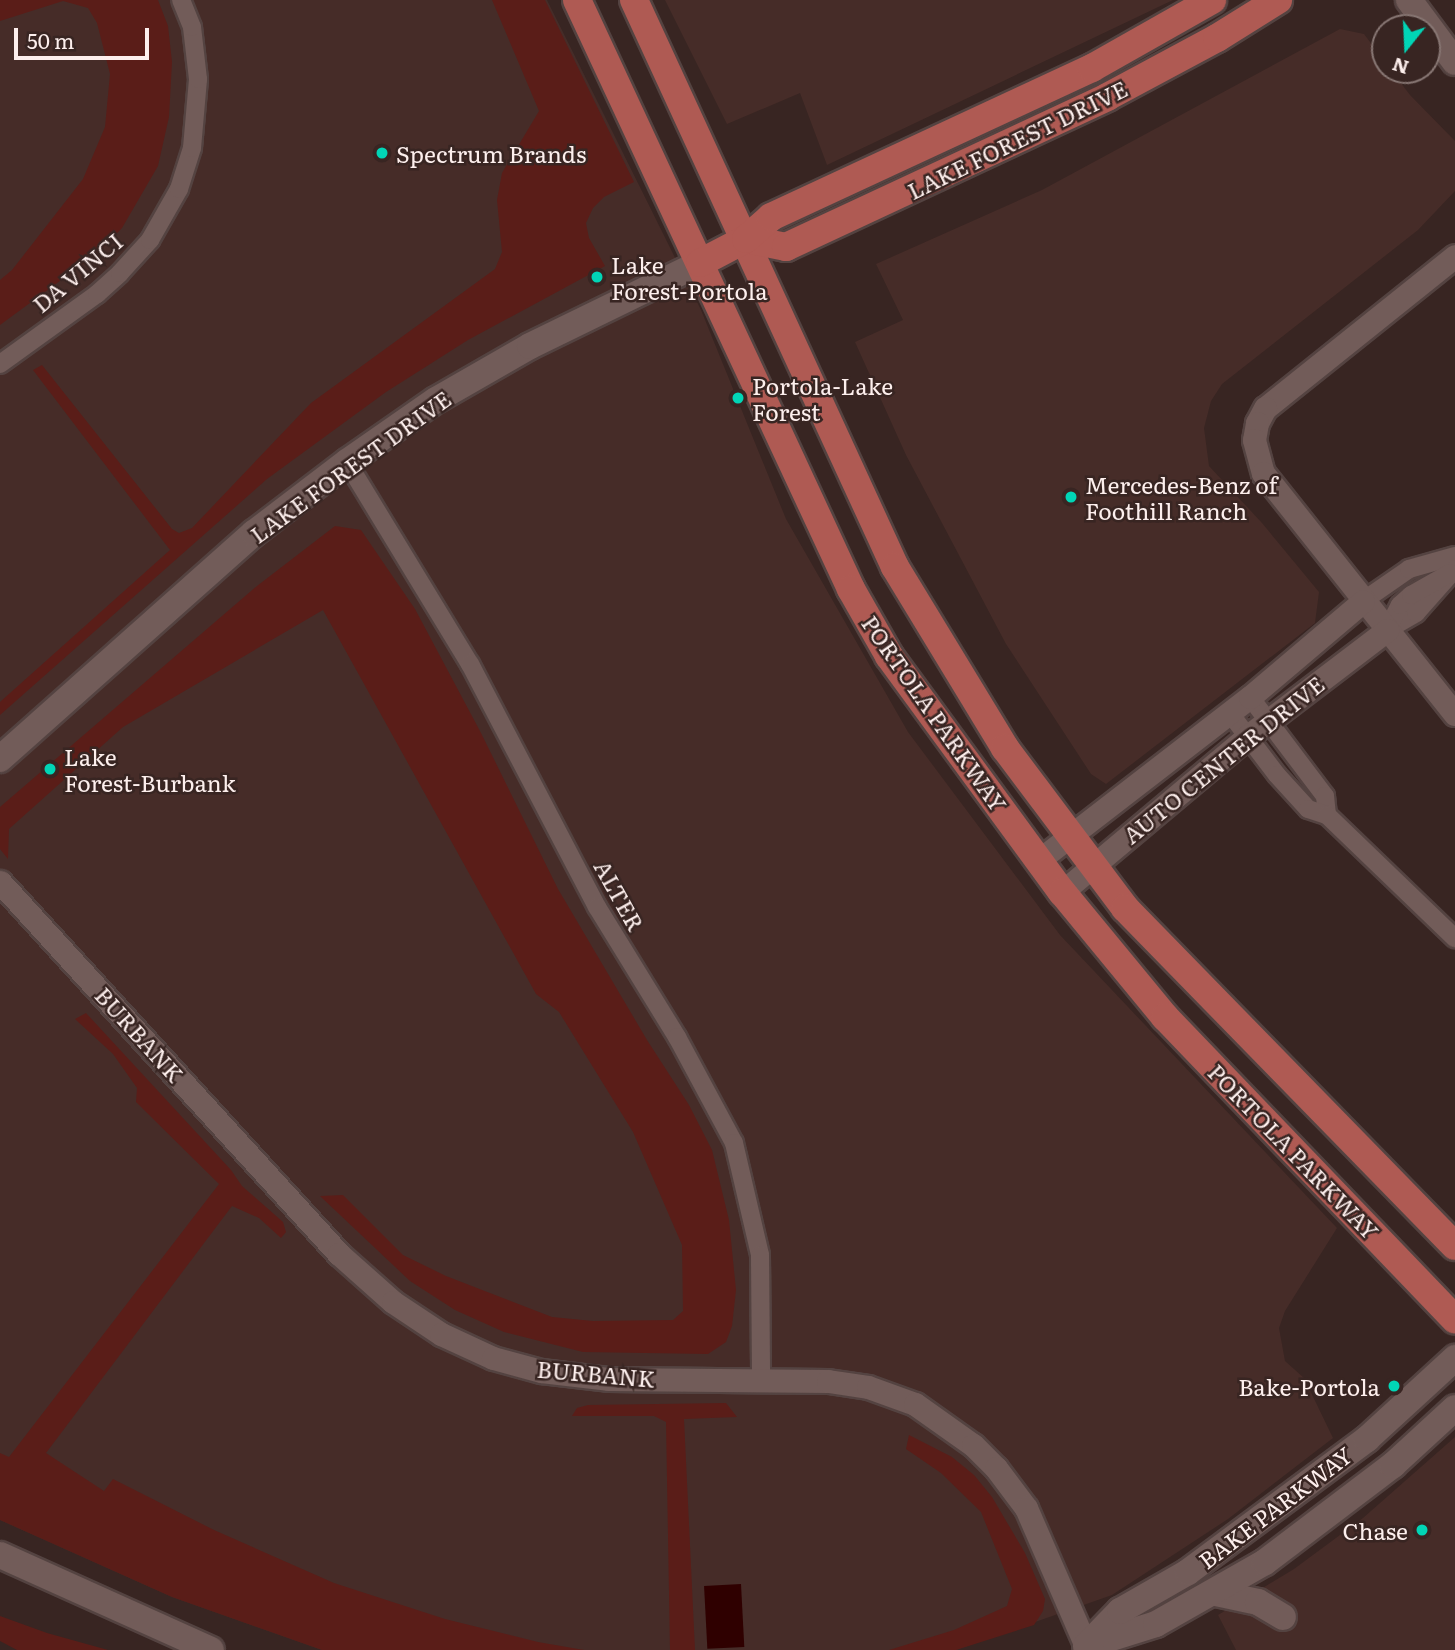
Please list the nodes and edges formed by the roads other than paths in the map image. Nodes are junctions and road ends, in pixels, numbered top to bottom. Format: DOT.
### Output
graph roads {
  1 [pos="181,0"];
  2 [pos="578,0"];
  3 [pos="634,0"];
  4 [pos="1212,0"];
  5 [pos="1278,0"];
  6 [pos="1409,0"];
  7 [pos="1455,61"];
  8 [pos="746,239"];
  9 [pos="1455,256"];
  10 [pos="700,263"];
  11 [pos="0,364"];
  12 [pos="347,462"];
  13 [pos="1454,566"];
  14 [pos="1363,601"];
  15 [pos="1387,630"];
  16 [pos="1250,697"];
  17 [pos="1229,712"];
  18 [pos="1455,714"];
  19 [pos="1267,720"];
  20 [pos="1248,736"];
  21 [pos="0,760"];
  22 [pos="1327,815"];
  23 [pos="1070,835"];
  24 [pos="1039,860"];
  25 [pos="1093,866"];
  26 [pos="0,882"];
  27 [pos="1062,892"];
  28 [pos="1455,938"];
  29 [pos="1455,1246"];
  30 [pos="1455,1319"];
  31 [pos="1455,1358"];
  32 [pos="761,1379"];
  33 [pos="1455,1408"];
  34 [pos="0,1555"];
  35 [pos="1265,1562"];
  36 [pos="1216,1593"];
  37 [pos="1120,1611"];
  38 [pos="1283,1616"];
  39 [pos="1078,1648"];
  40 [pos="211,1650"];
  1 -- 11 [label="street, DA VINCI"];
  2 -- 10 [label="main road, PORTOLA PARKWAY"];
  3 -- 8 [label="main road, PORTOLA PARKWAY"];
  4 -- 8 [label="main road, LAKE FOREST DRIVE"];
  5 -- 8 [label="main road, LAKE FOREST DRIVE"];
  6 -- 7 [label="main road"];
  8 -- 10 [label="main road, LAKE FOREST DRIVE"];
  8 -- 23 [label="main road, PORTOLA PARKWAY"];
  9 -- 14 [label="street"];
  10 -- 12 [label="main road, LAKE FOREST DRIVE"];
  10 -- 24 [label="main road, PORTOLA PARKWAY"];
  12 -- 21 [label="main road, LAKE FOREST DRIVE"];
  12 -- 32 [label="street, ALTER"];
  13 -- 14 [label="street"];
  13 -- 15 [label="street"];
  14 -- 15 [label="street"];
  14 -- 16 [label="street, AUTO CENTER DRIVE"];
  15 -- 18 [label="street"];
  15 -- 19 [label="street, AUTO CENTER DRIVE"];
  16 -- 17 [label="street, AUTO CENTER DRIVE"];
  16 -- 19 [label="street"];
  17 -- 20 [label="street"];
  17 -- 23 [label="street, AUTO CENTER DRIVE"];
  19 -- 20 [label="street, AUTO CENTER DRIVE"];
  19 -- 22 [label="street"];
  20 -- 22 [label="street"];
  20 -- 25 [label="street, AUTO CENTER DRIVE"];
  22 -- 28 [label="street"];
  23 -- 24 [label="street, AUTO CENTER DRIVE"];
  23 -- 25 [label="main road, PORTOLA PARKWAY"];
  24 -- 27 [label="main road, PORTOLA PARKWAY"];
  25 -- 27 [label="street, AUTO CENTER DRIVE"];
  25 -- 29 [label="main road, PORTOLA PARKWAY"];
  26 -- 32 [label="street, BURBANK"];
  27 -- 30 [label="main road, PORTOLA PARKWAY"];
  31 -- 37 [label="main road, BAKE PARKWAY"];
  32 -- 39 [label="street, BURBANK"];
  33 -- 35 [label="main road, BAKE PARKWAY"];
  34 -- 40 [label="main road"];
  35 -- 36 [label="main road, BAKE PARKWAY"];
  35 -- 37 [label="main road"];
  36 -- 38 [label="main road"];
  36 -- 39 [label="main road, BAKE PARKWAY"];
  37 -- 39 [label="main road, BAKE PARKWAY"];
}
